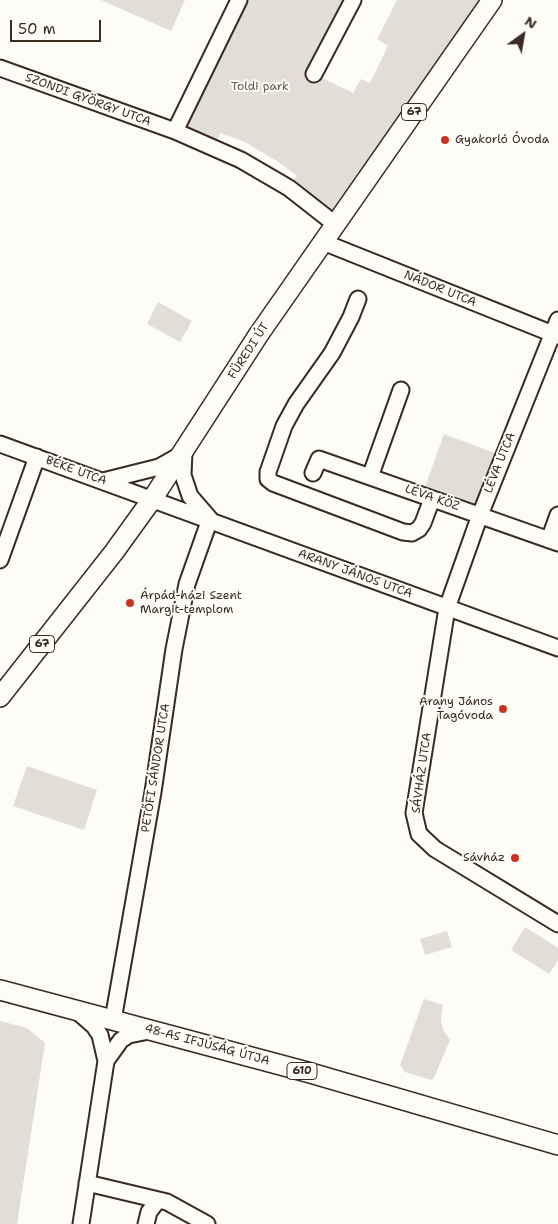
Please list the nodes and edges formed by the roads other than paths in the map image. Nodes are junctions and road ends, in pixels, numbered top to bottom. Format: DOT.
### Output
graph roads {
  1 [pos="239,0"];
  2 [pos="353,0"];
  3 [pos="492,0"];
  4 [pos="0,68"];
  5 [pos="314,74"];
  6 [pos="175,131"];
  7 [pos="335,224"];
  8 [pos="323,242"];
  9 [pos="358,299"];
  10 [pos="556,330"];
  11 [pos="401,390"];
  12 [pos="0,444"];
  13 [pos="184,452"];
  14 [pos="37,457"];
  15 [pos="313,473"];
  16 [pos="370,476"];
  17 [pos="103,481"];
  18 [pos="153,498"];
  19 [pos="432,499"];
  20 [pos="480,515"];
  21 [pos="558,515"];
  22 [pos="210,519"];
  23 [pos="553,541"];
  24 [pos="0,560"];
  25 [pos="447,608"];
  26 [pos="558,648"];
  27 [pos="0,697"];
  28 [pos="558,924"];
  29 [pos="0,990"];
  30 [pos="76,1010"];
  31 [pos="113,1020"];
  32 [pos="153,1030"];
  33 [pos="106,1061"];
  34 [pos="558,1145"];
  35 [pos="87,1182"];
  36 [pos="158,1200"];
  37 [pos="81,1224"];
  38 [pos="146,1224"];
  39 [pos="207,1224"];
  1 -- 6 [label="street"];
  2 -- 5 [label="street"];
  3 -- 7 [label="main road, FÜREDI ÚT / 67"];
  4 -- 6 [label="street, SZONDI GYÖRGY UTCA"];
  6 -- 7 [label="street, SZONDI GYÖRGY UTCA"];
  7 -- 8 [label="main road, FÜREDI ÚT / 67"];
  8 -- 10 [label="street, NÁDOR UTCA"];
  8 -- 13 [label="main road, FÜREDI ÚT / 67"];
  9 -- 19 [label="street"];
  10 -- 20 [label="street, LÉVA UTCA"];
  11 -- 16 [label="street"];
  12 -- 14 [label="street, BÉKE UTCA"];
  13 -- 17 [label="street"];
  13 -- 18 [label="main road, FÜREDI ÚT / 67"];
  13 -- 22 [label="street"];
  14 -- 17 [label="street, BÉKE UTCA"];
  14 -- 24 [label="street"];
  15 -- 16 [label="street, LÉVA KÖZ"];
  16 -- 19 [label="street, LÉVA KÖZ"];
  17 -- 18 [label="street, BÉKE UTCA"];
  18 -- 22 [label="street, ARANY JÁNOS UTCA"];
  18 -- 27 [label="main road, FÜREDI ÚT / 67"];
  19 -- 20 [label="street, LÉVA KÖZ"];
  20 -- 23 [label="street, LÉVA KÖZ"];
  20 -- 25 [label="street, LÉVA UTCA"];
  21 -- 23 [label="street"];
  22 -- 25 [label="street, ARANY JÁNOS UTCA"];
  22 -- 31 [label="street, PETŐFI SÁNDOR UTCA"];
  25 -- 26 [label="street, ARANY JÁNOS UTCA"];
  25 -- 28 [label="street, SÁVHÁZ UTCA"];
  29 -- 30 [label="main road, 48-AS IFJÚSÁG ÚTJA / 610"];
  30 -- 31 [label="main road, 48-AS IFJÚSÁG ÚTJA / 610"];
  30 -- 33 [label="street"];
  31 -- 32 [label="main road, 48-AS IFJÚSÁG ÚTJA / 610"];
  32 -- 33 [label="street"];
  32 -- 34 [label="main road, 48-AS IFJÚSÁG ÚTJA / 610"];
  33 -- 35 [label="street"];
  35 -- 36 [label="street"];
  35 -- 37 [label="street"];
  36 -- 38 [label="street"];
  36 -- 39 [label="street"];
}
